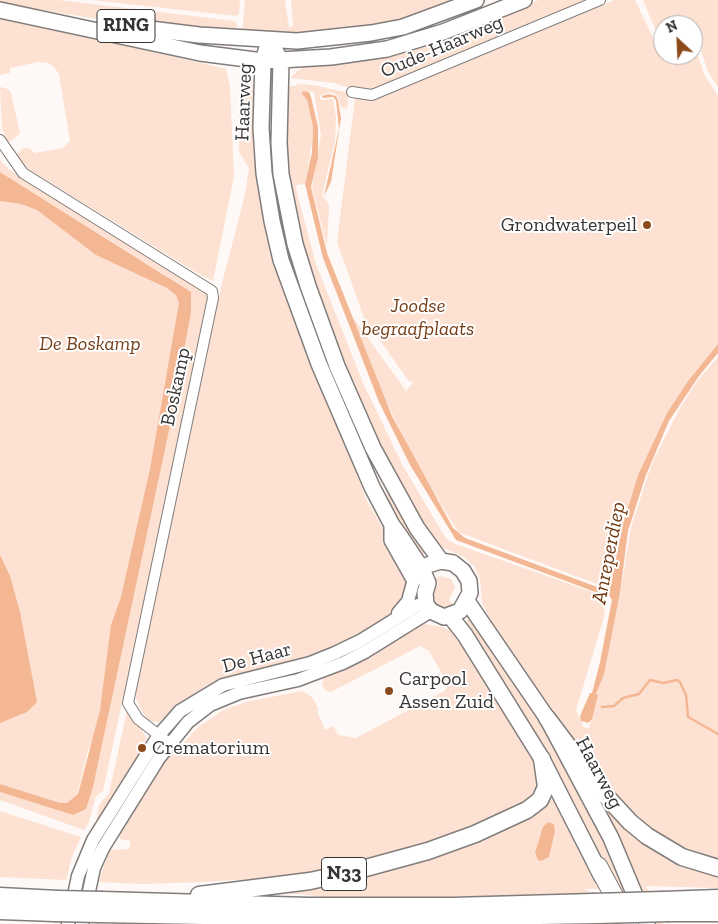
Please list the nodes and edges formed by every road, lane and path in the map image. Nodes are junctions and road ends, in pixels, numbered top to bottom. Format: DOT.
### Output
graph roads {
  1 [pos="476,0"];
  2 [pos="524,0"];
  3 [pos="600,0"];
  4 [pos="0,9"];
  5 [pos="269,41"];
  6 [pos="281,60"];
  7 [pos="262,61"];
  8 [pos="352,92"];
  9 [pos="0,140"];
  10 [pos="446,558"];
  11 [pos="420,576"];
  12 [pos="470,601"];
  13 [pos="426,613"];
  14 [pos="450,616"];
  15 [pos="374,632"];
  16 [pos="478,656"];
  17 [pos="547,718"];
  18 [pos="164,739"];
  19 [pos="542,759"];
  20 [pos="598,866"];
  21 [pos="718,868"];
  22 [pos="0,896"];
  23 [pos="718,898"];
  24 [pos="121,901"];
  25 [pos="666,907"];
  26 [pos="596,909"];
  27 [pos="5,911"];
  28 [pos="718,913"];
  29 [pos="59,914"];
  30 [pos="97,917"];
  31 [pos="518,918"];
  32 [pos="646,920"];
  33 [pos="461,924"];
  34 [pos="621,924"];
  35 [pos="629,924"];
  1 -- 5 [label="main road, RING"];
  2 -- 6 [label="main road, RING"];
  3 -- 8 [label="street, Oude-Haarweg"];
  4 -- 5 [label="main road, RING"];
  4 -- 7 [label="main road, RING"];
  5 -- 6 [label="main road, Haarweg"];
  5 -- 7 [label="main road, Haarweg"];
  6 -- 7 [label="main road, RING"];
  6 -- 10 [label="main road, Haarweg"];
  7 -- 11 [label="main road, Haarweg"];
  9 -- 18 [label="street, Boskamp"];
  10 -- 11 [label="main road"];
  10 -- 12 [label="main road, Haarweg"];
  11 -- 12 [label="main road"];
  11 -- 13 [label="main road"];
  11 -- 15 [label="street, De Haar"];
  12 -- 14 [label="main road"];
  12 -- 17 [label="main road, Haarweg"];
  13 -- 14 [label="main road"];
  13 -- 15 [label="street, De Haar"];
  13 -- 16 [label="main road"];
  13 -- 18 [label="street, De Haar"];
  14 -- 16 [label="main road"];
  15 -- 18 [label="street, De Haar"];
  16 -- 19 [label="main road"];
  17 -- 21 [label="highway"];
  17 -- 32 [label="main road, Haarweg"];
  18 -- 29 [label="street, De Haar"];
  18 -- 30 [label="street, De Haar"];
  19 -- 20 [label="main road"];
  19 -- 24 [label="highway, N33"];
  20 -- 34 [label="main road"];
  20 -- 35 [label="highway"];
  22 -- 29 [label="highway, N33"];
  23 -- 25 [label="highway, N33"];
  24 -- 26 [label="highway, N33"];
  24 -- 30 [label="highway, N33"];
  25 -- 26 [label="highway, N33, bridge"];
  25 -- 28 [label="highway, N33"];
  26 -- 31 [label="highway, N33"];
  27 -- 29 [label="highway, N33"];
  29 -- 30 [label="highway, N33, bridge"];
  30 -- 31 [label="highway, N33"];
  31 -- 33 [label="highway, N33"];
}
